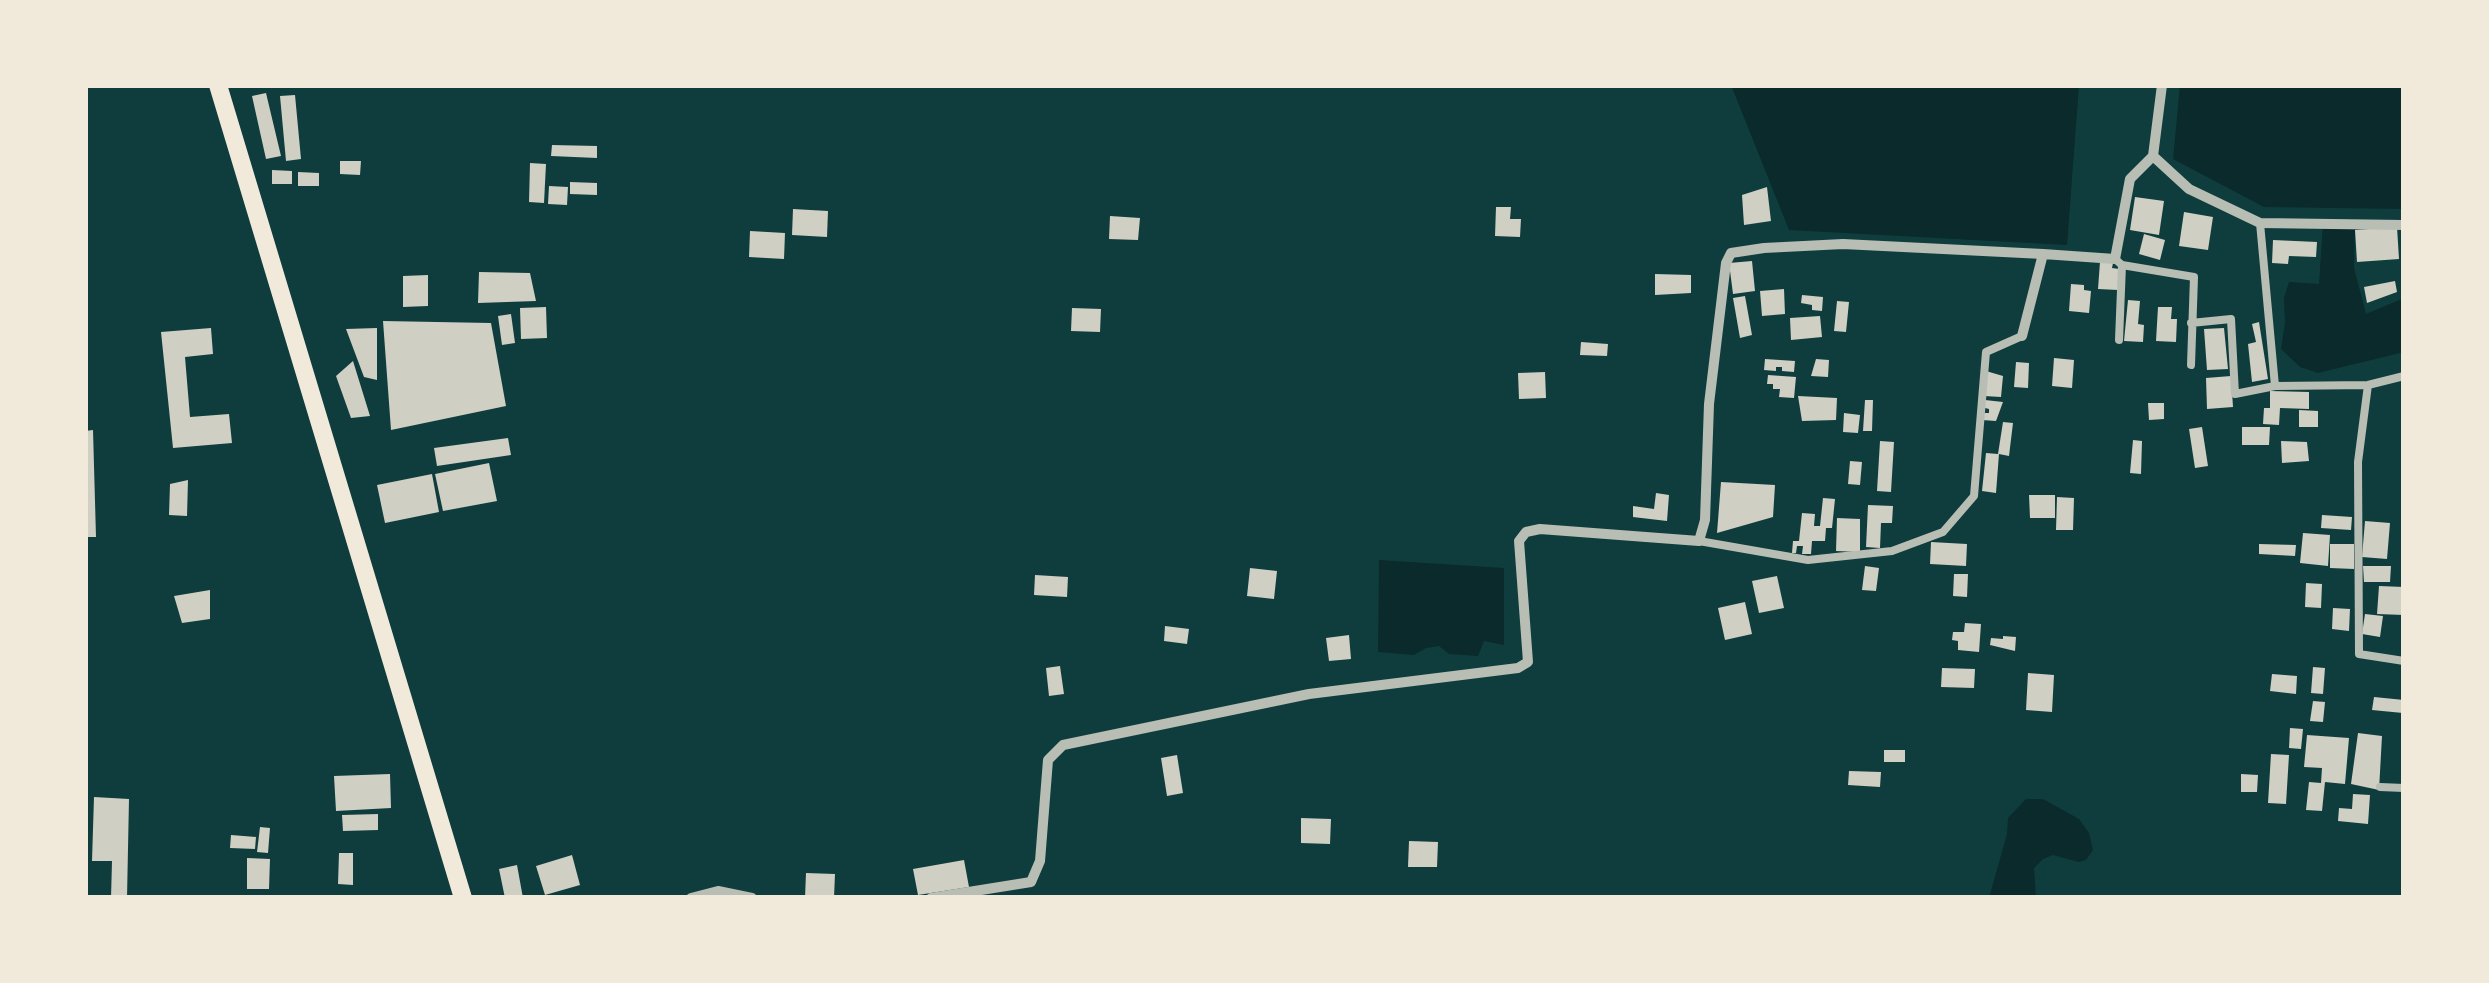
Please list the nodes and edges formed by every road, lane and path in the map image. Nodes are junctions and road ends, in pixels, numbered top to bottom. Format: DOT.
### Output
graph roads {
  1 [pos="218,85"];
  2 [pos="2162,85"];
  3 [pos="2153,156"];
  4 [pos="2260,223"];
  5 [pos="2404,225"];
  6 [pos="2043,254"];
  7 [pos="2118,262"];
  8 [pos="2191,323"];
  9 [pos="2022,336"];
  10 [pos="2119,340"];
  11 [pos="2191,365"];
  12 [pos="2404,376"];
  13 [pos="2368,385"];
  14 [pos="2275,386"];
  15 [pos="1699,541"];
  16 [pos="2404,661"];
  17 [pos="2380,787"];
  18 [pos="2404,788"];
  19 [pos="463,898"];
  20 [pos="691,898"];
  21 [pos="752,898"];
  22 [pos="931,898"];
  1 -- 19 [label="main road"];
  2 -- 3 [label="street"];
  3 -- 4 [label="street"];
  3 -- 7 [label="street"];
  4 -- 5 [label="street"];
  4 -- 14 [label="street"];
  6 -- 7 [label="street"];
  6 -- 9 [label="street"];
  6 -- 15 [label="street"];
  7 -- 8 [label="street"];
  7 -- 10 [label="street"];
  8 -- 11 [label="street"];
  8 -- 14 [label="street"];
  9 -- 15 [label="street"];
  12 -- 13 [label="street"];
  13 -- 14 [label="street"];
  13 -- 16 [label="street"];
  15 -- 22 [label="street"];
  17 -- 18 [label="street"];
  20 -- 21 [label="street"];
}
